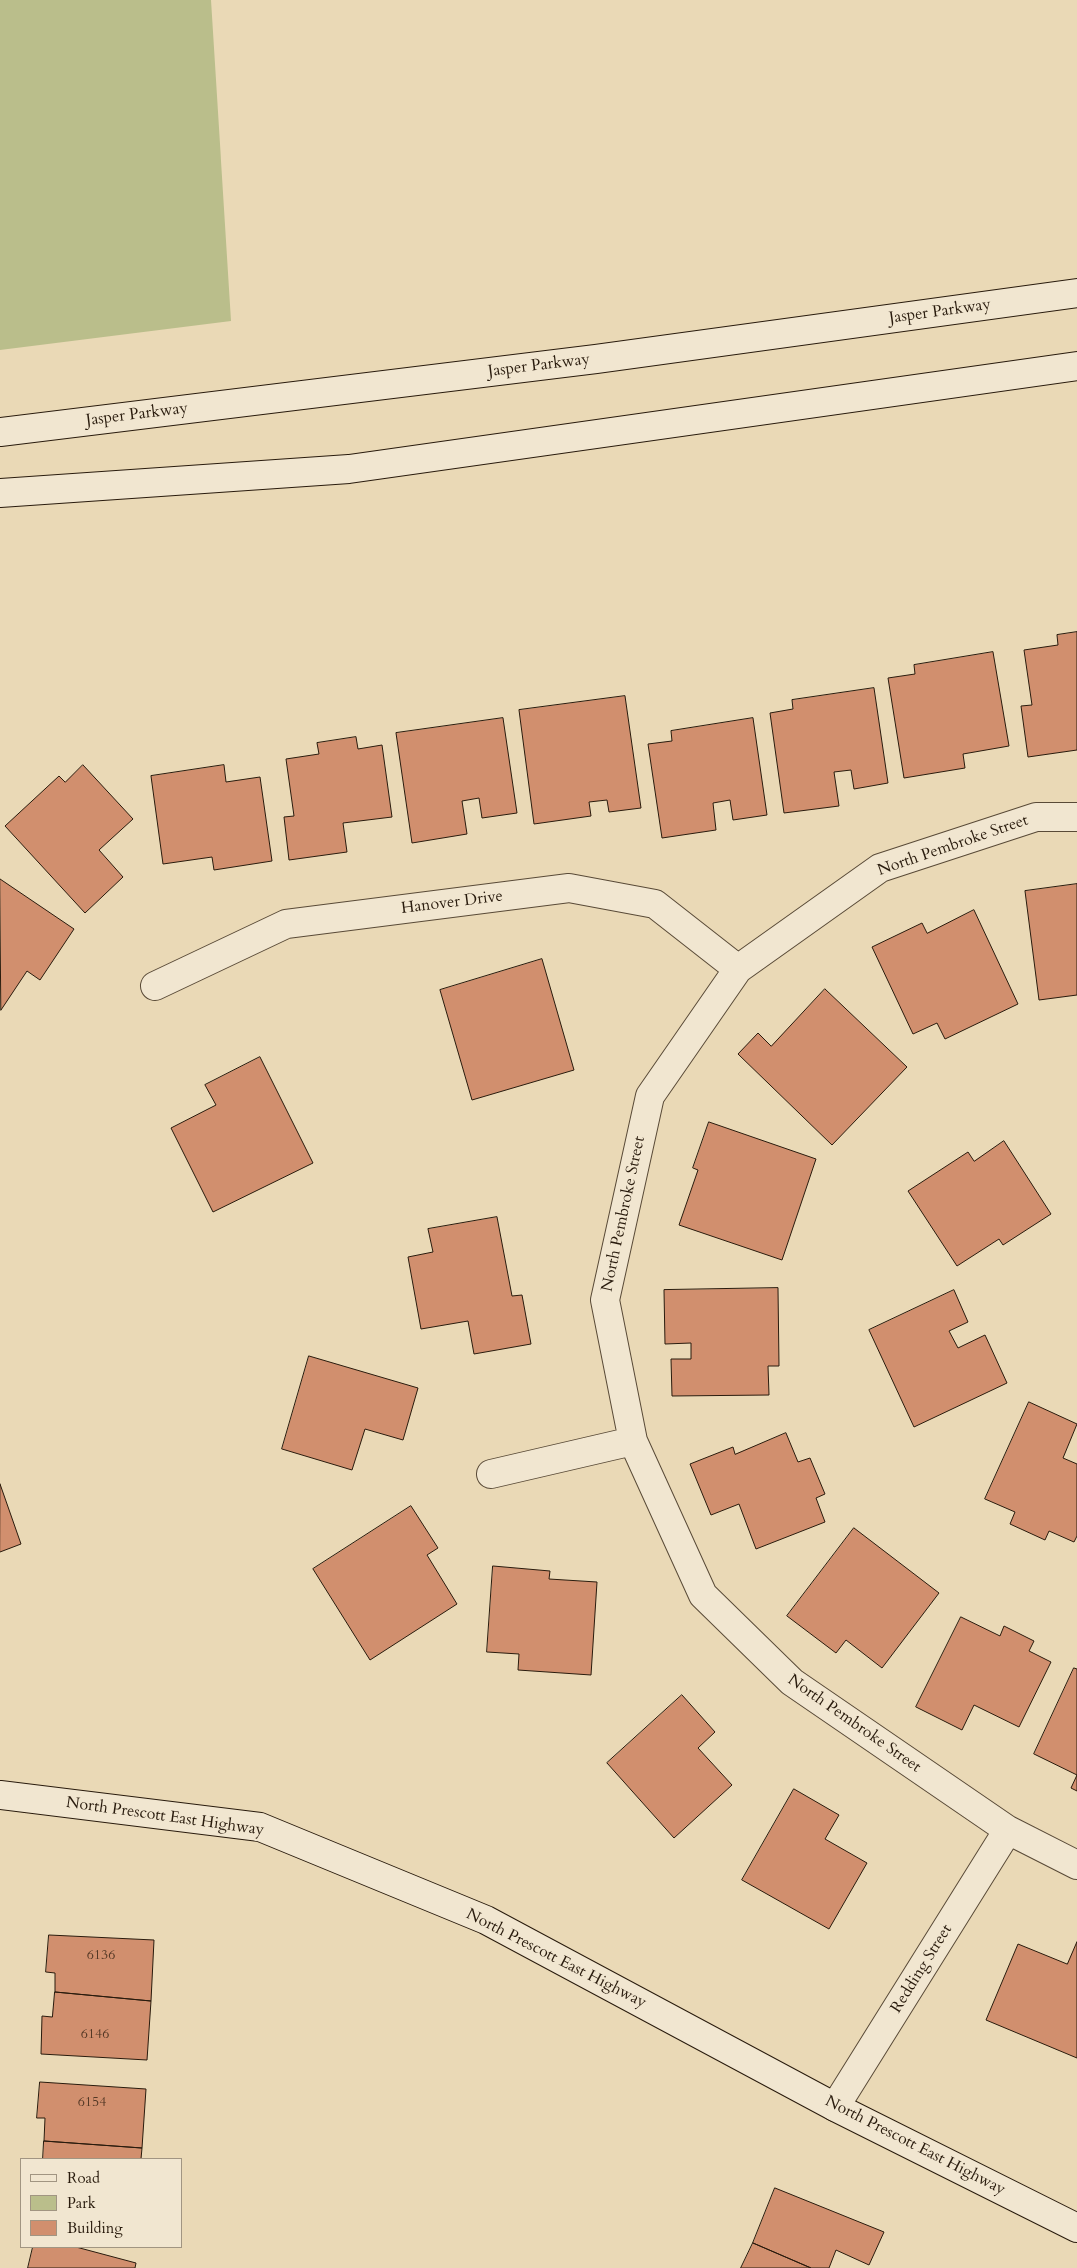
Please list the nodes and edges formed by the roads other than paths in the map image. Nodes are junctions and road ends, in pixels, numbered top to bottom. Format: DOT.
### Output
graph roads {
  1 [pos="1077,293"];
  2 [pos="1077,366"];
  3 [pos="0,432"];
  4 [pos="0,493"];
  5 [pos="1077,817"];
  6 [pos="738,969"];
  7 [pos="155,986"];
  8 [pos="633,1441"];
  9 [pos="491,1474"];
  10 [pos="0,1795"];
  11 [pos="1008,1830"];
  12 [pos="1077,1865"];
  13 [pos="835,2107"];
  14 [pos="1077,2228"];
  1 -- 3 [label="street, Jasper Parkway"];
  2 -- 4 [label="street"];
  5 -- 6 [label="street, North Pembroke Street"];
  6 -- 7 [label="street, Hanover Drive"];
  6 -- 8 [label="street, North Pembroke Street"];
  8 -- 9 [label="street"];
  8 -- 11 [label="street, North Pembroke Street"];
  10 -- 13 [label="street, North Prescott East Highway"];
  11 -- 12 [label="street, North Pembroke Street"];
  11 -- 13 [label="street, Redding Street"];
  13 -- 14 [label="street, North Prescott East Highway"];
}
